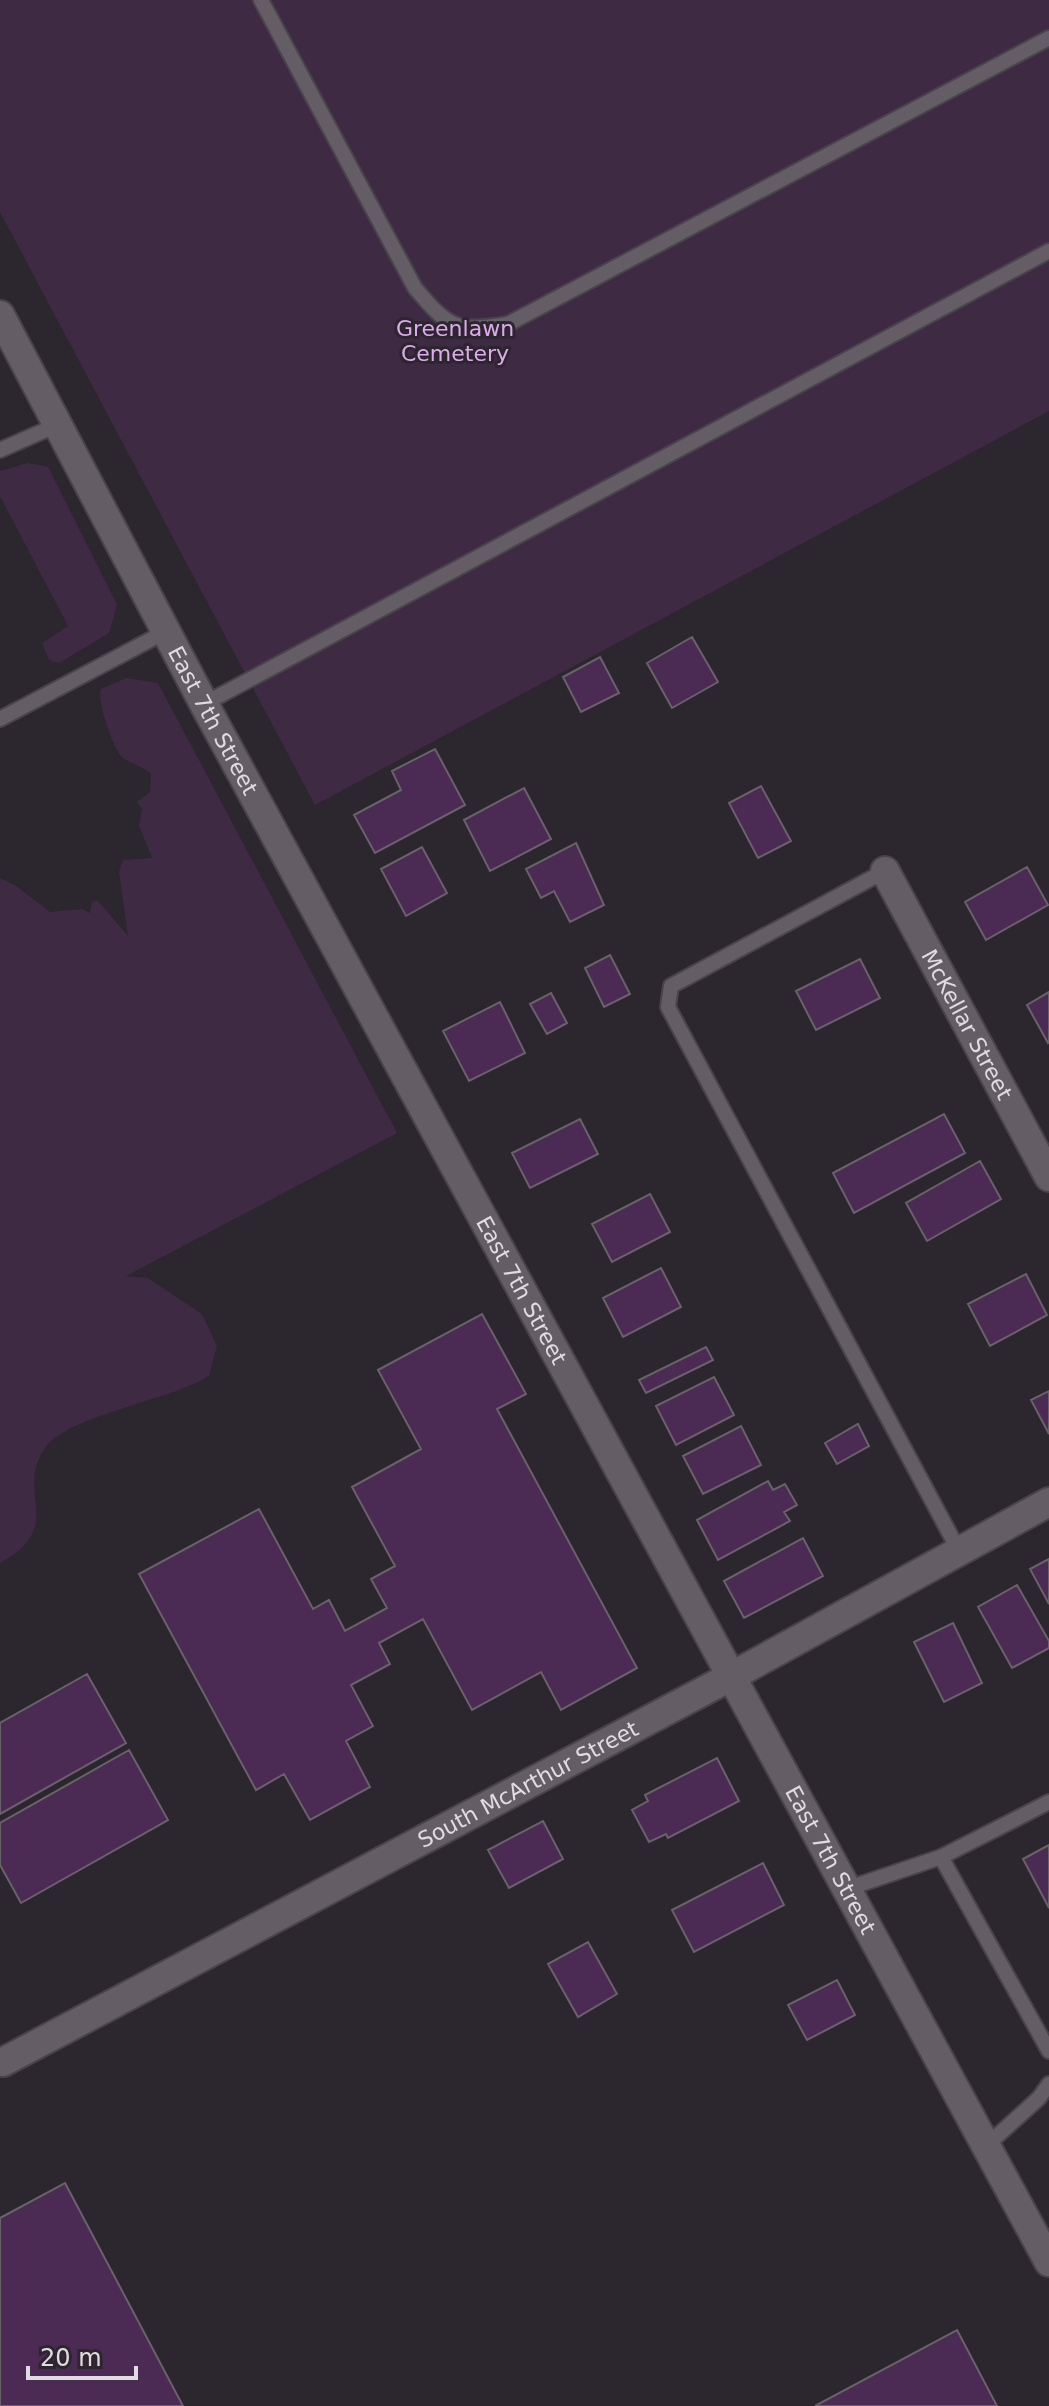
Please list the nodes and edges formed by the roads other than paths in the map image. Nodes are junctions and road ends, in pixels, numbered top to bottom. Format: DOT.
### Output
graph roads {
  1 [pos="261,0"];
  2 [pos="1049,38"];
  3 [pos="1049,251"];
  4 [pos="0,315"];
  5 [pos="57,425"];
  6 [pos="0,450"];
  7 [pos="167,631"];
  8 [pos="204,704"];
  9 [pos="0,719"];
  10 [pos="885,871"];
  11 [pos="1049,1177"];
  12 [pos="1049,1502"];
  13 [pos="959,1551"];
  14 [pos="732,1676"];
  15 [pos="1049,1802"];
  16 [pos="941,1857"];
  17 [pos="846,1889"];
  18 [pos="1049,2051"];
  19 [pos="2,2063"];
  20 [pos="1049,2084"];
  21 [pos="986,2146"];
  22 [pos="1049,2262"];
  1 -- 2 [label="lane"];
  3 -- 8 [label="lane"];
  4 -- 5 [label="street, East 7th Street"];
  5 -- 6 [label="lane"];
  5 -- 7 [label="street, East 7th Street"];
  7 -- 8 [label="street, East 7th Street"];
  7 -- 9 [label="lane"];
  8 -- 14 [label="street, East 7th Street"];
  10 -- 11 [label="street, McKellar Street"];
  10 -- 13 [label="lane"];
  12 -- 13 [label="street, South McArthur Street"];
  13 -- 14 [label="street, South McArthur Street"];
  14 -- 17 [label="street, East 7th Street"];
  14 -- 19 [label="street, South McArthur Street"];
  15 -- 16 [label="lane"];
  16 -- 17 [label="lane"];
  16 -- 18 [label="lane"];
  17 -- 21 [label="street, East 7th Street"];
  20 -- 21 [label="lane"];
  21 -- 22 [label="street, East 7th Street"];
}
